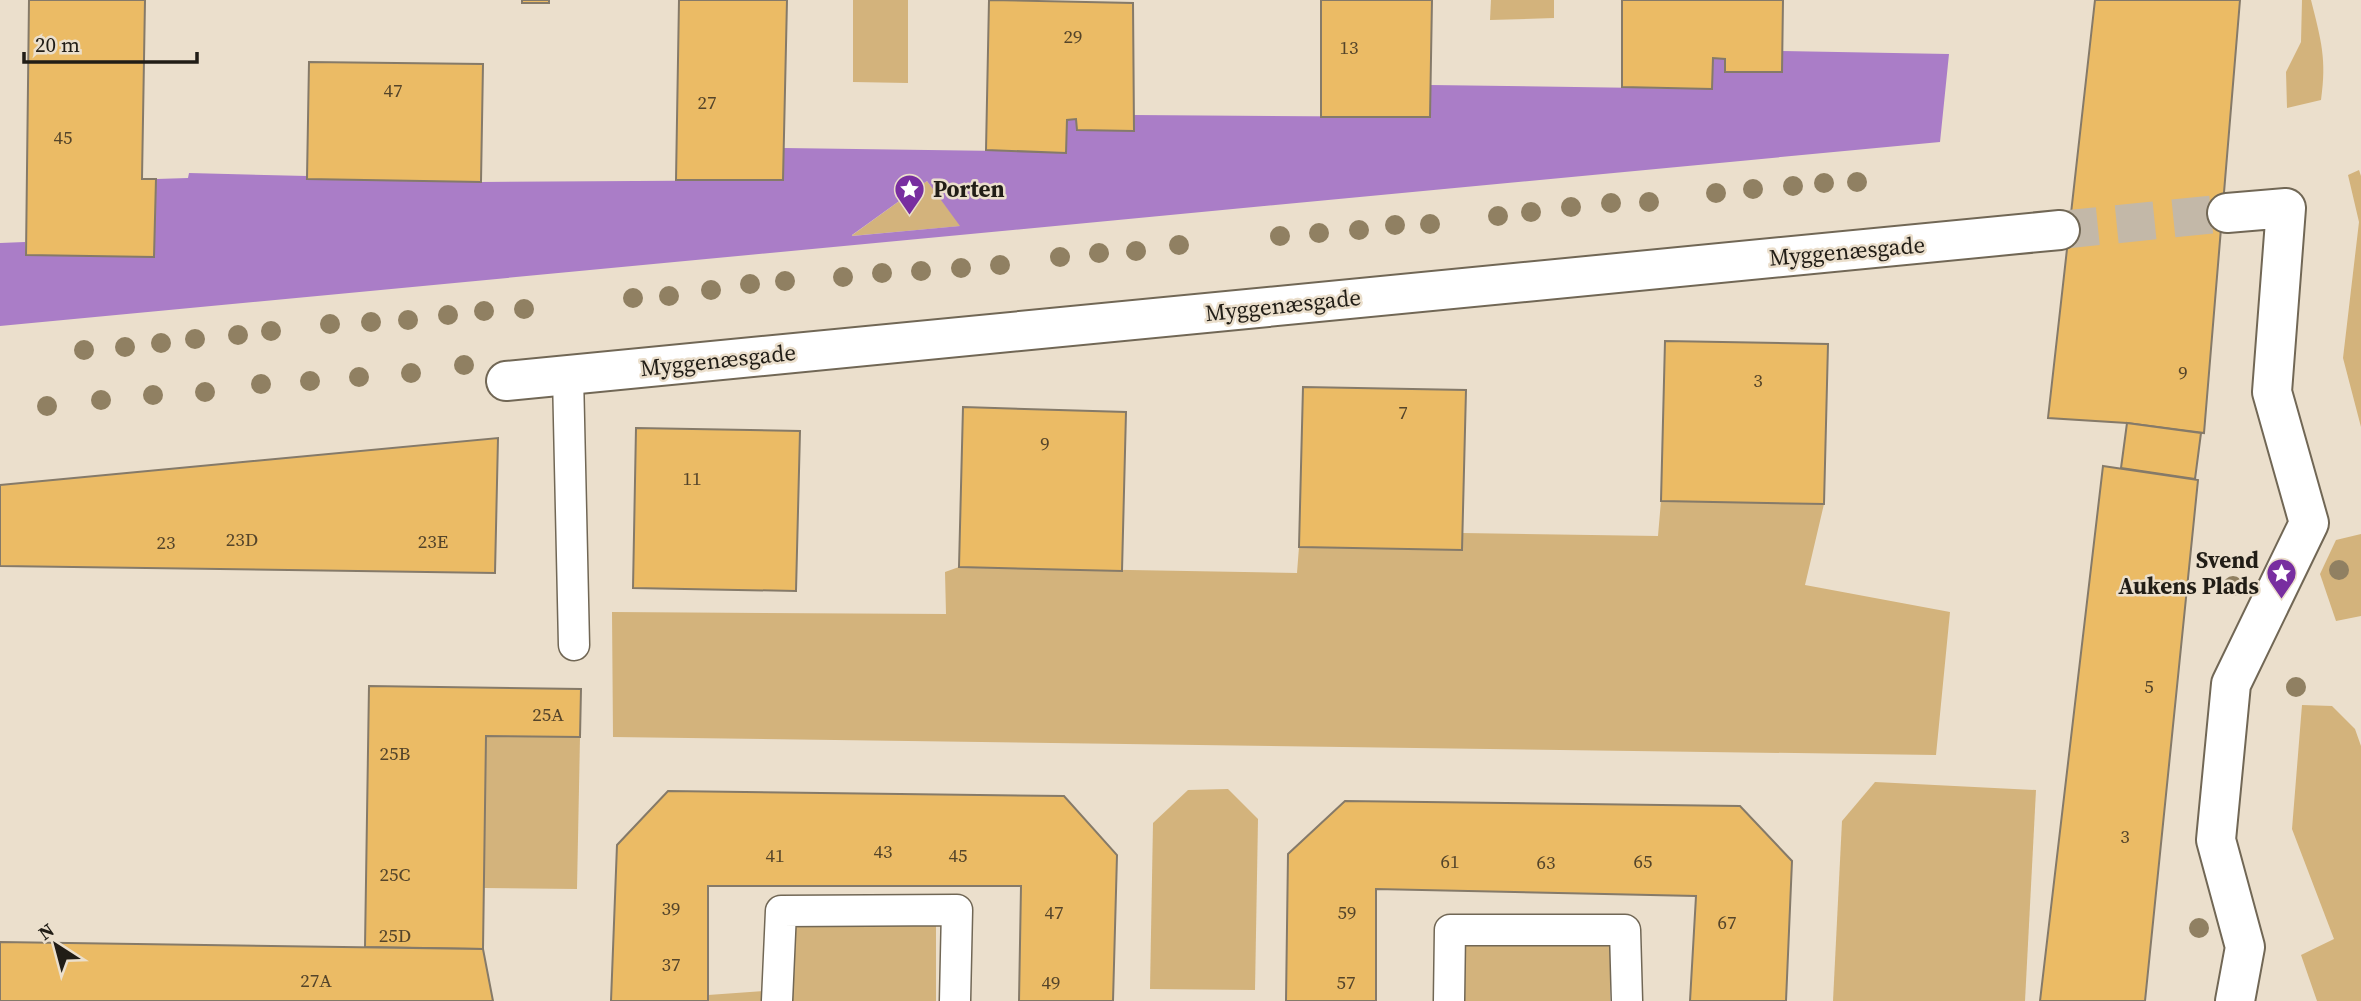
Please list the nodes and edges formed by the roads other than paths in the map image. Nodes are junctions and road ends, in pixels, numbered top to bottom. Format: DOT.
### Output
graph roads {
  1 [pos="2227,214"];
  2 [pos="2060,230"];
  3 [pos="568,375"];
  4 [pos="506,381"];
  5 [pos="575,645"];
  6 [pos="777,1001"];
  7 [pos="955,1001"];
  8 [pos="1449,1001"];
  9 [pos="1627,1001"];
  10 [pos="2235,1001"];
  1 -- 10 [label="street"];
  2 -- 3 [label="street, Myggenæsgade"];
  3 -- 4 [label="street, Myggenæsgade"];
  3 -- 5 [label="lane"];
  6 -- 7 [label="lane"];
  8 -- 9 [label="lane"];
}
